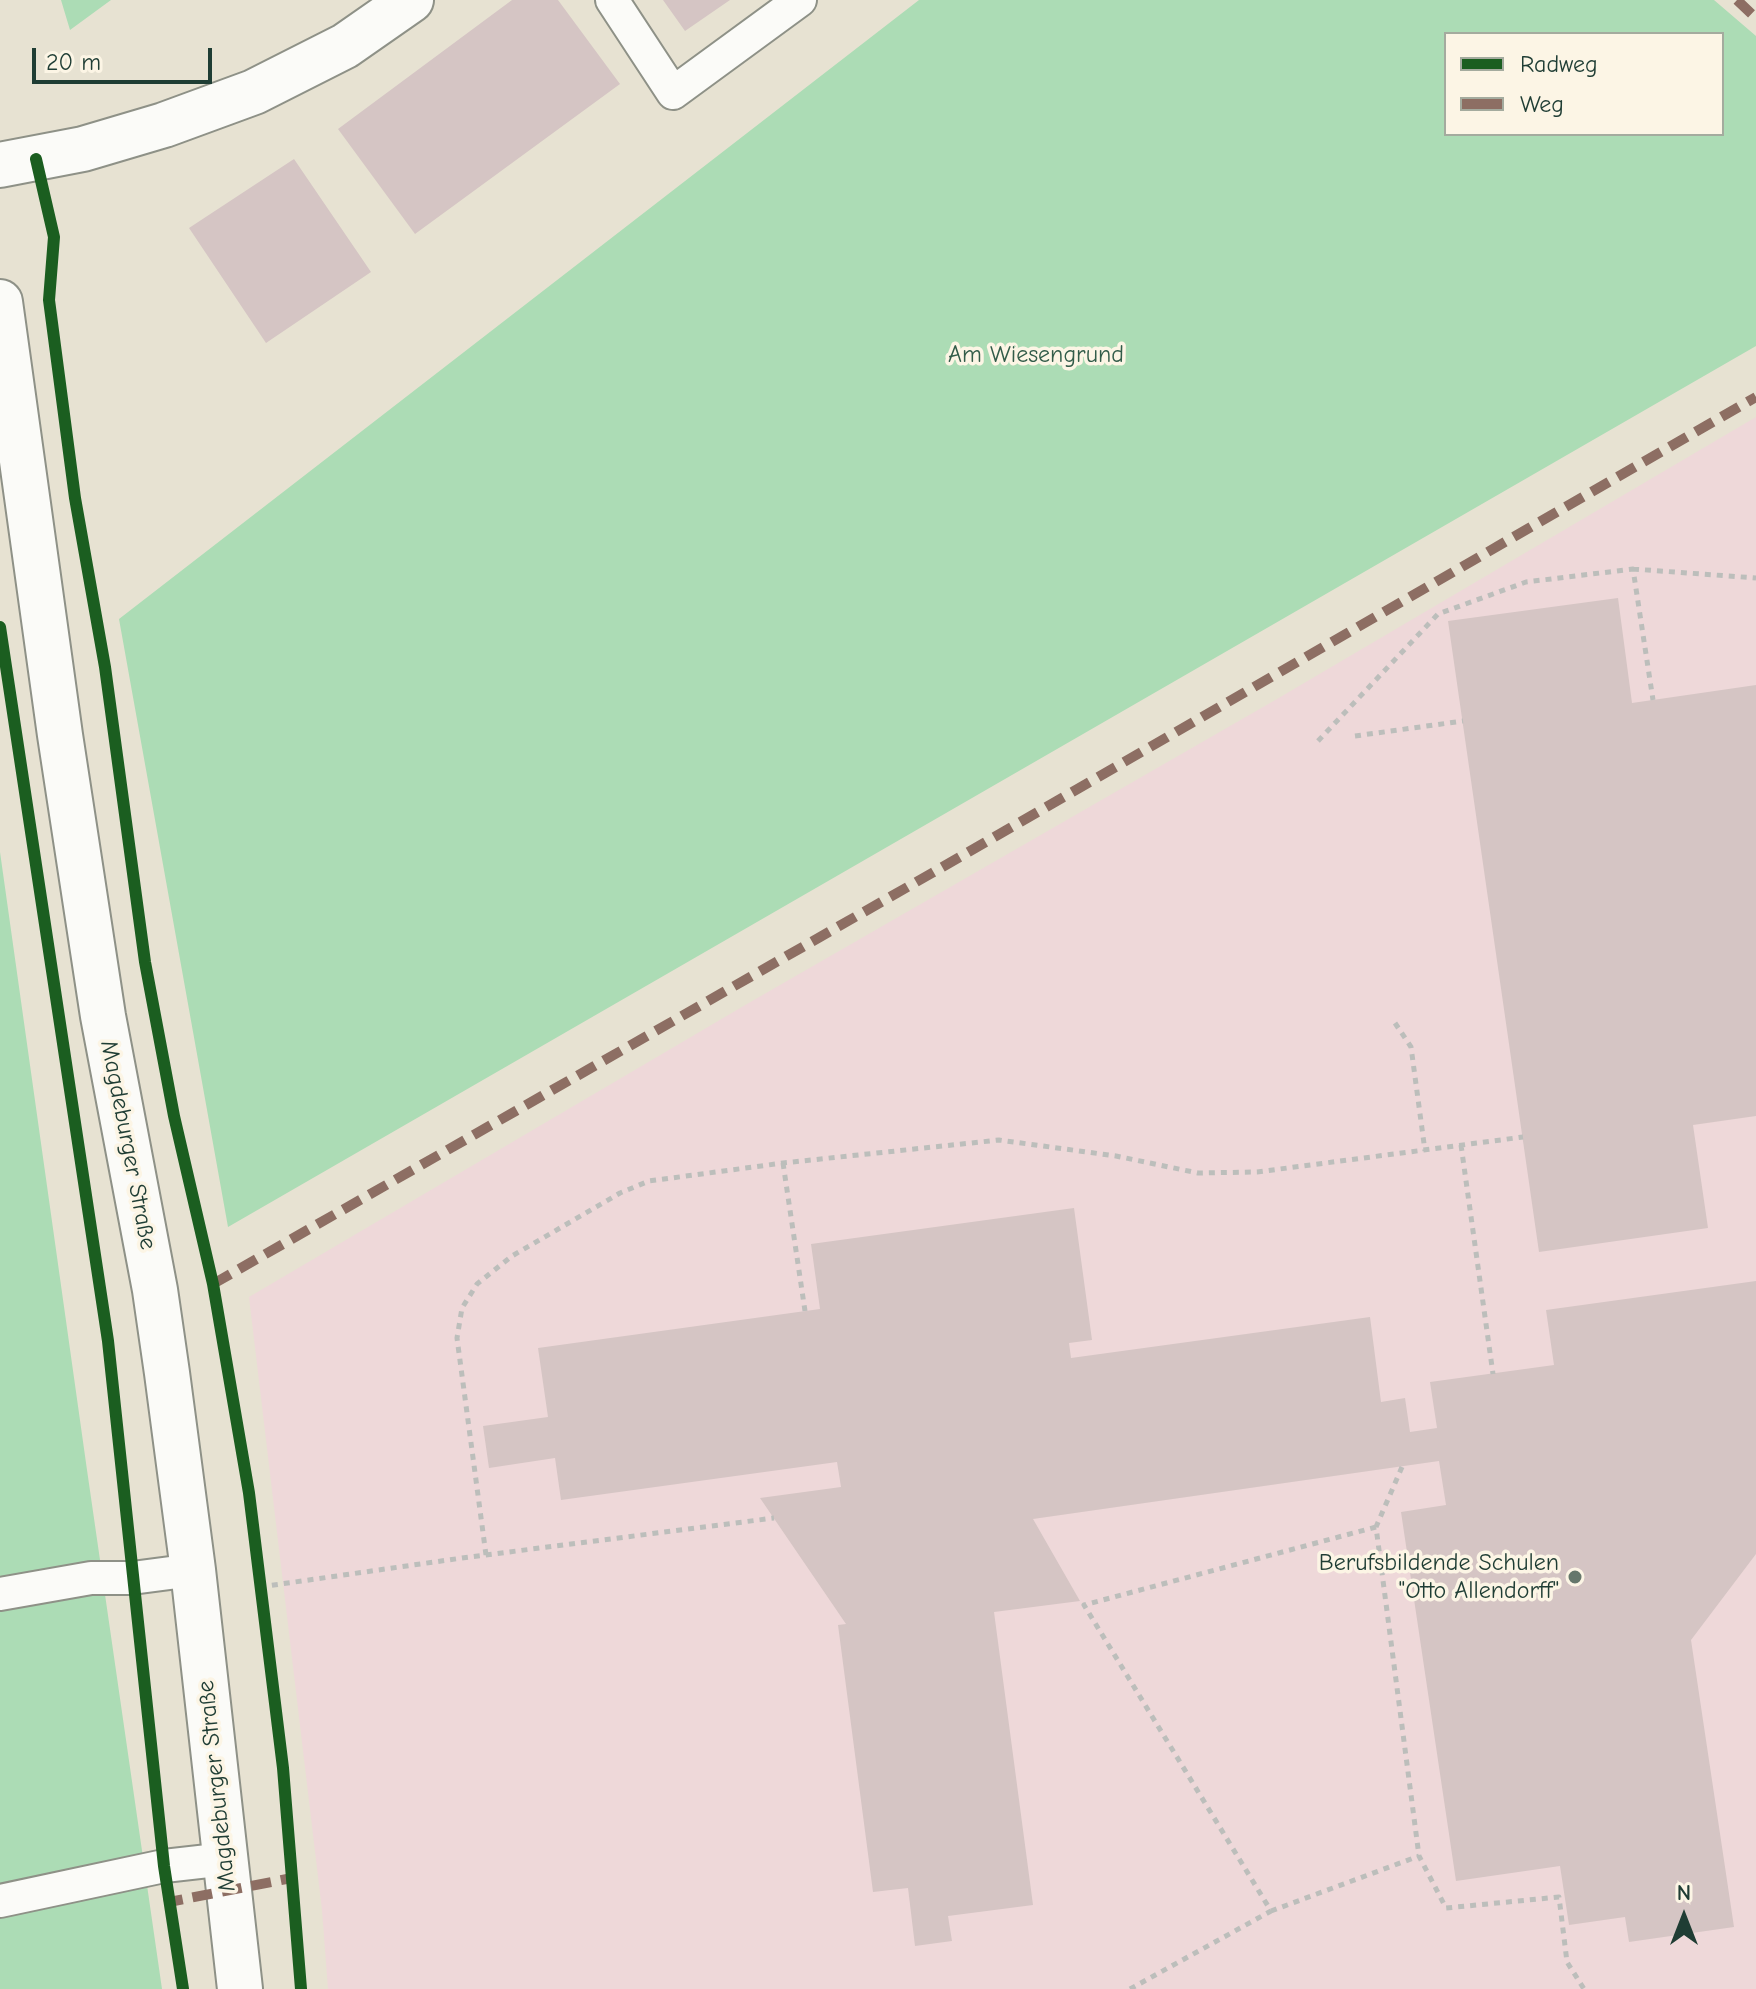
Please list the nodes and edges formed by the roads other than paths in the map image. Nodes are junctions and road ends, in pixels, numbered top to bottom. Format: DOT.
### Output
graph roads {
  1 [pos="411,0"];
  2 [pos="612,0"];
  3 [pos="800,0"];
  4 [pos="0,165"];
  5 [pos="0,302"];
  6 [pos="193,1570"];
  7 [pos="0,1594"];
  8 [pos="226,1859"];
  9 [pos="0,1901"];
  10 [pos="240,1989"];
  1 -- 4 [label="main road"];
  2 -- 3 [label="lane"];
  5 -- 6 [label="main road, Magdeburger Straße"];
  6 -- 7 [label="lane"];
  6 -- 8 [label="main road, Magdeburger Straße"];
  8 -- 9 [label="lane"];
  8 -- 10 [label="main road, Magdeburger Straße"];
}
